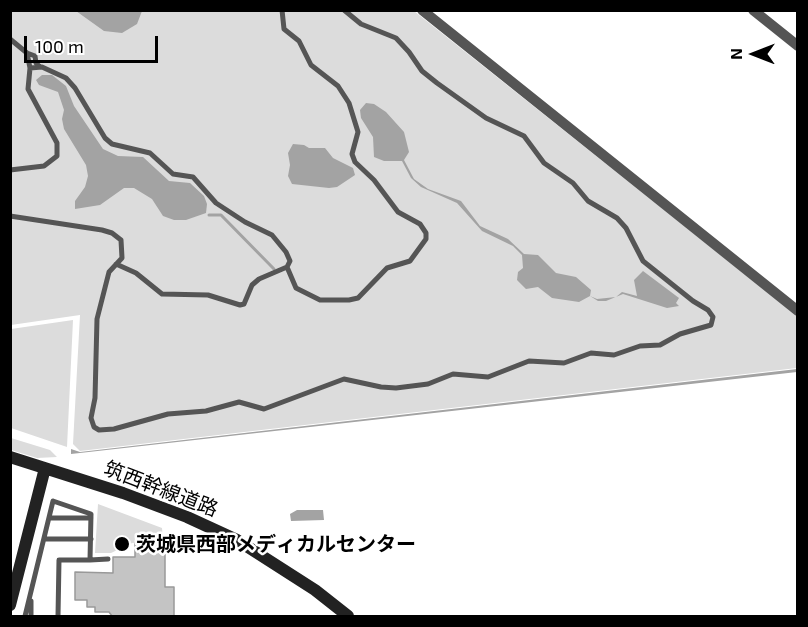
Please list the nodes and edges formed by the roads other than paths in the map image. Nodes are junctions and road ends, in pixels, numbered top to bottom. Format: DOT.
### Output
graph roads {
  1 [pos="282,10"];
  2 [pos="344,10"];
  3 [pos="422,10"];
  4 [pos="753,10"];
  5 [pos="10,39"];
  6 [pos="798,46"];
  7 [pos="27,53"];
  8 [pos="40,67"];
  9 [pos="30,68"];
  10 [pos="10,170"];
  11 [pos="10,216"];
  12 [pos="122,258"];
  13 [pos="116,264"];
  14 [pos="124,266"];
  15 [pos="289,269"];
  16 [pos="798,311"];
  17 [pos="10,457"];
  18 [pos="45,468"];
  19 [pos="49,518"];
  20 [pos="91,518"];
  21 [pos="44,539"];
  22 [pos="91,539"];
  23 [pos="90,560"];
  24 [pos="108,560"];
  25 [pos="31,593"];
  26 [pos="10,605"];
  27 [pos="344,615"];
  28 [pos="25,616"];
  29 [pos="31,616"];
  30 [pos="58,616"];
  1 -- 15 [label="lane"];
  2 -- 13 [label="lane"];
  3 -- 16 [label="street"];
  4 -- 6 [label="street"];
  5 -- 7 [label="lane"];
  7 -- 8 [label="lane"];
  7 -- 9 [label="lane"];
  8 -- 9 [label="lane"];
  8 -- 15 [label="lane"];
  9 -- 10 [label="lane"];
  11 -- 12 [label="lane"];
  12 -- 13 [label="lane"];
  12 -- 14 [label="lane"];
  13 -- 14 [label="lane"];
  14 -- 15 [label="lane"];
  17 -- 18 [label="street, 筑西幹線道路"];
  18 -- 26 [label="street"];
  18 -- 27 [label="street, 筑西幹線道路"];
  19 -- 20 [label="lane"];
  19 -- 20 [label="lane"];
  19 -- 21 [label="lane"];
  20 -- 22 [label="lane"];
  21 -- 22 [label="lane"];
  21 -- 25 [label="lane"];
  22 -- 23 [label="lane"];
  23 -- 24 [label="lane"];
  23 -- 30 [label="lane"];
  25 -- 28 [label="lane"];
  25 -- 29 [label="lane"];
}
